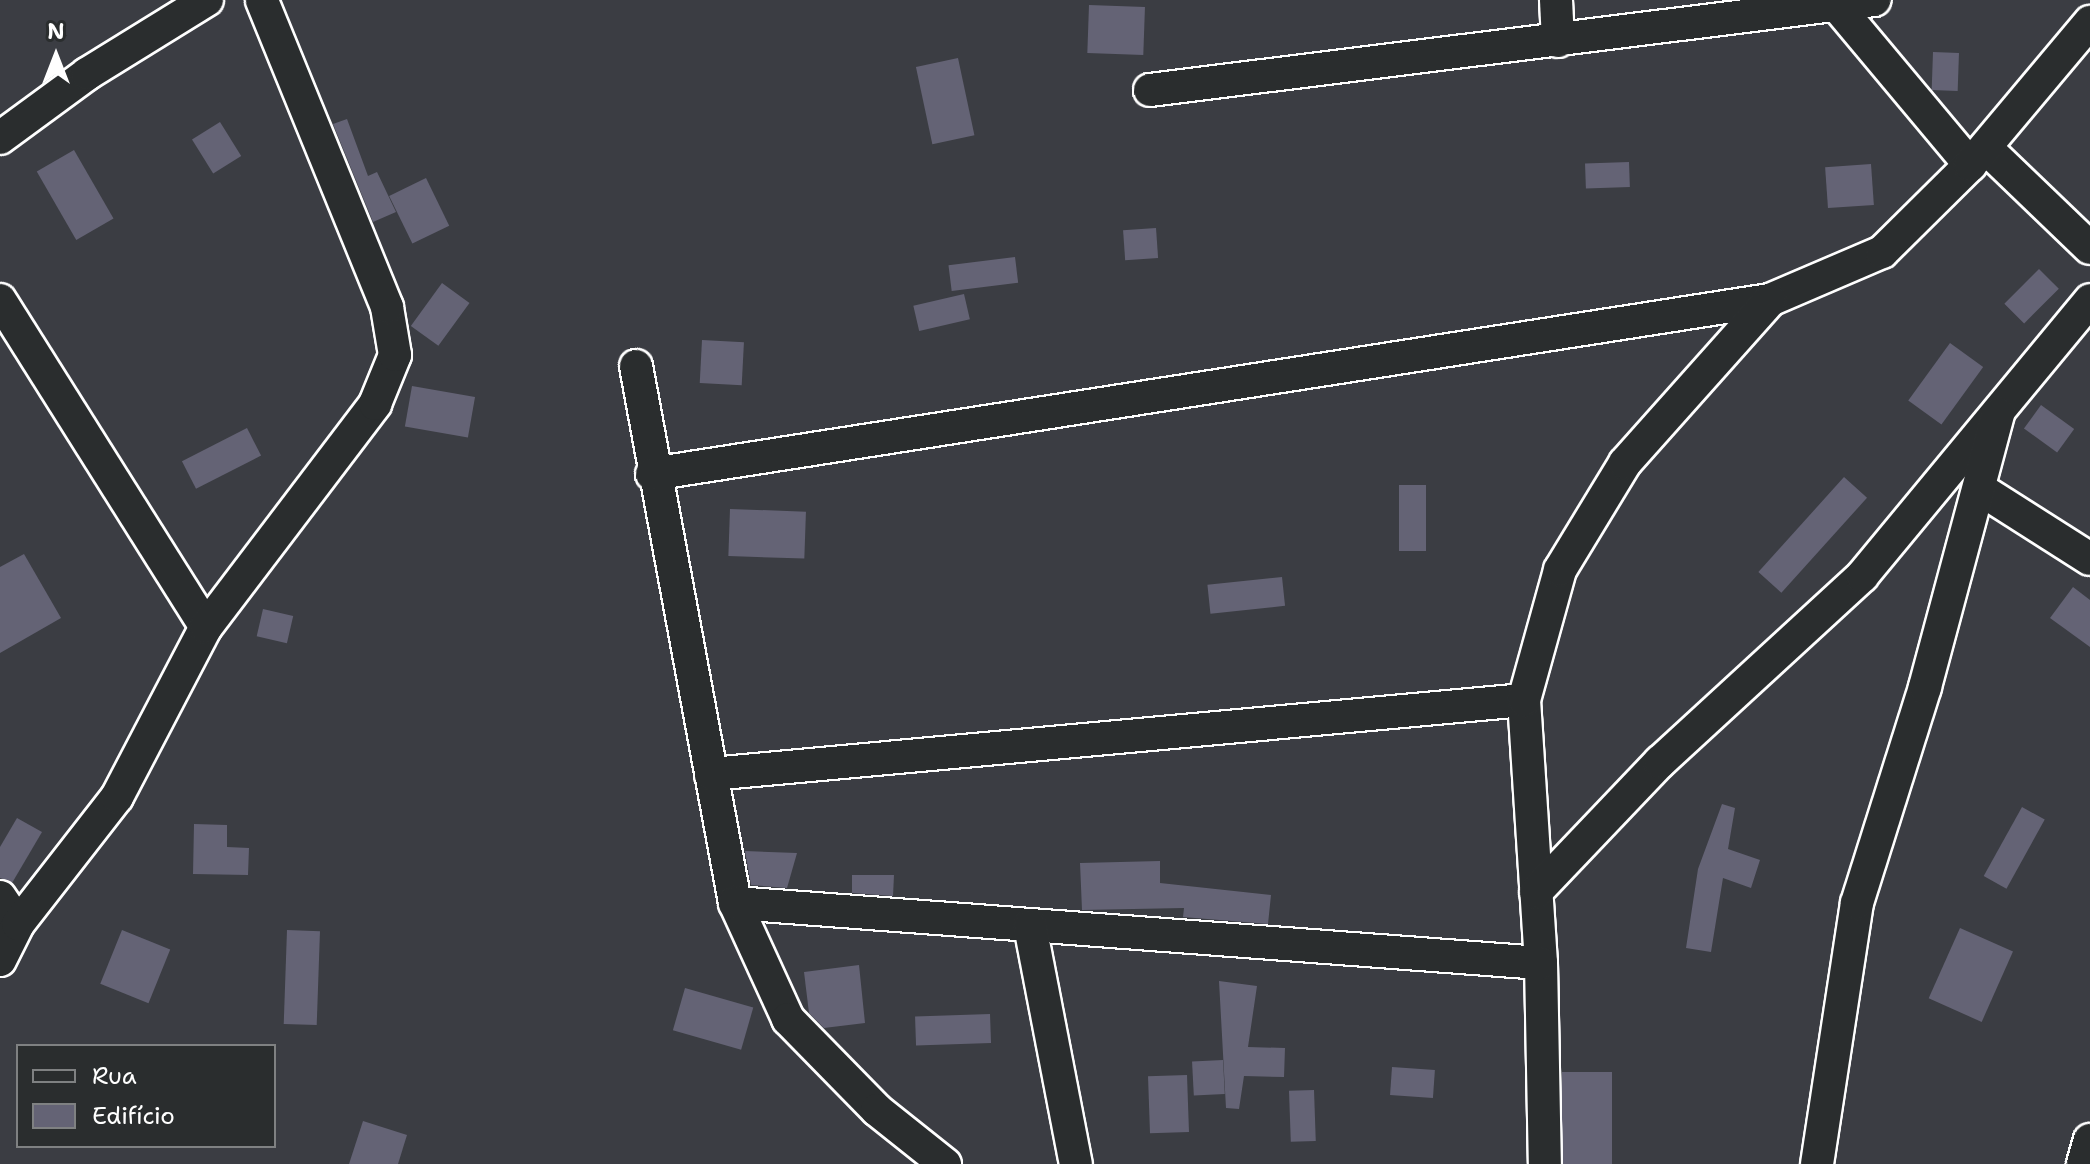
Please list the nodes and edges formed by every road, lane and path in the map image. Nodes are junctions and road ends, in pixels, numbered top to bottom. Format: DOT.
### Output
graph roads {
  1 [pos="206,0"];
  2 [pos="262,0"];
  3 [pos="1556,0"];
  4 [pos="1874,0"];
  5 [pos="1838,7"];
  6 [pos="2090,22"];
  7 [pos="1558,41"];
  8 [pos="1150,90"];
  9 [pos="0,138"];
  10 [pos="1978,156"];
  11 [pos="2090,248"];
  12 [pos="0,300"];
  13 [pos="1770,300"];
  14 [pos="2090,300"];
  15 [pos="636,366"];
  16 [pos="2000,407"];
  17 [pos="652,474"];
  18 [pos="1980,489"];
  19 [pos="2090,559"];
  20 [pos="206,627"];
  21 [pos="1524,700"];
  22 [pos="711,774"];
  23 [pos="1536,892"];
  24 [pos="0,897"];
  25 [pos="735,903"];
  26 [pos="18,924"];
  27 [pos="1030,926"];
  28 [pos="0,960"];
  29 [pos="1541,963"];
  30 [pos="2090,1140"];
  31 [pos="945,1164"];
  32 [pos="1076,1164"];
  33 [pos="1545,1164"];
  34 [pos="1817,1164"];
  35 [pos="2083,1164"];
  1 -- 9 [label="street"];
  2 -- 20 [label="street"];
  3 -- 7 [label="street"];
  4 -- 5 [label="street"];
  5 -- 7 [label="street"];
  5 -- 10 [label="street"];
  6 -- 10 [label="street"];
  7 -- 8 [label="street"];
  10 -- 11 [label="street"];
  10 -- 13 [label="street"];
  12 -- 20 [label="street"];
  13 -- 17 [label="street"];
  13 -- 21 [label="street"];
  14 -- 16 [label="street"];
  15 -- 17 [label="street"];
  16 -- 18 [label="street"];
  16 -- 23 [label="street"];
  17 -- 22 [label="street"];
  18 -- 19 [label="street"];
  18 -- 34 [label="street"];
  20 -- 26 [label="street"];
  21 -- 22 [label="street"];
  21 -- 23 [label="street"];
  22 -- 25 [label="street"];
  23 -- 29 [label="street"];
  24 -- 26 [label="street"];
  25 -- 27 [label="street"];
  25 -- 31 [label="street"];
  26 -- 28 [label="street"];
  27 -- 29 [label="street"];
  27 -- 32 [label="street"];
  29 -- 33 [label="street"];
  30 -- 35 [label="street"];
}
